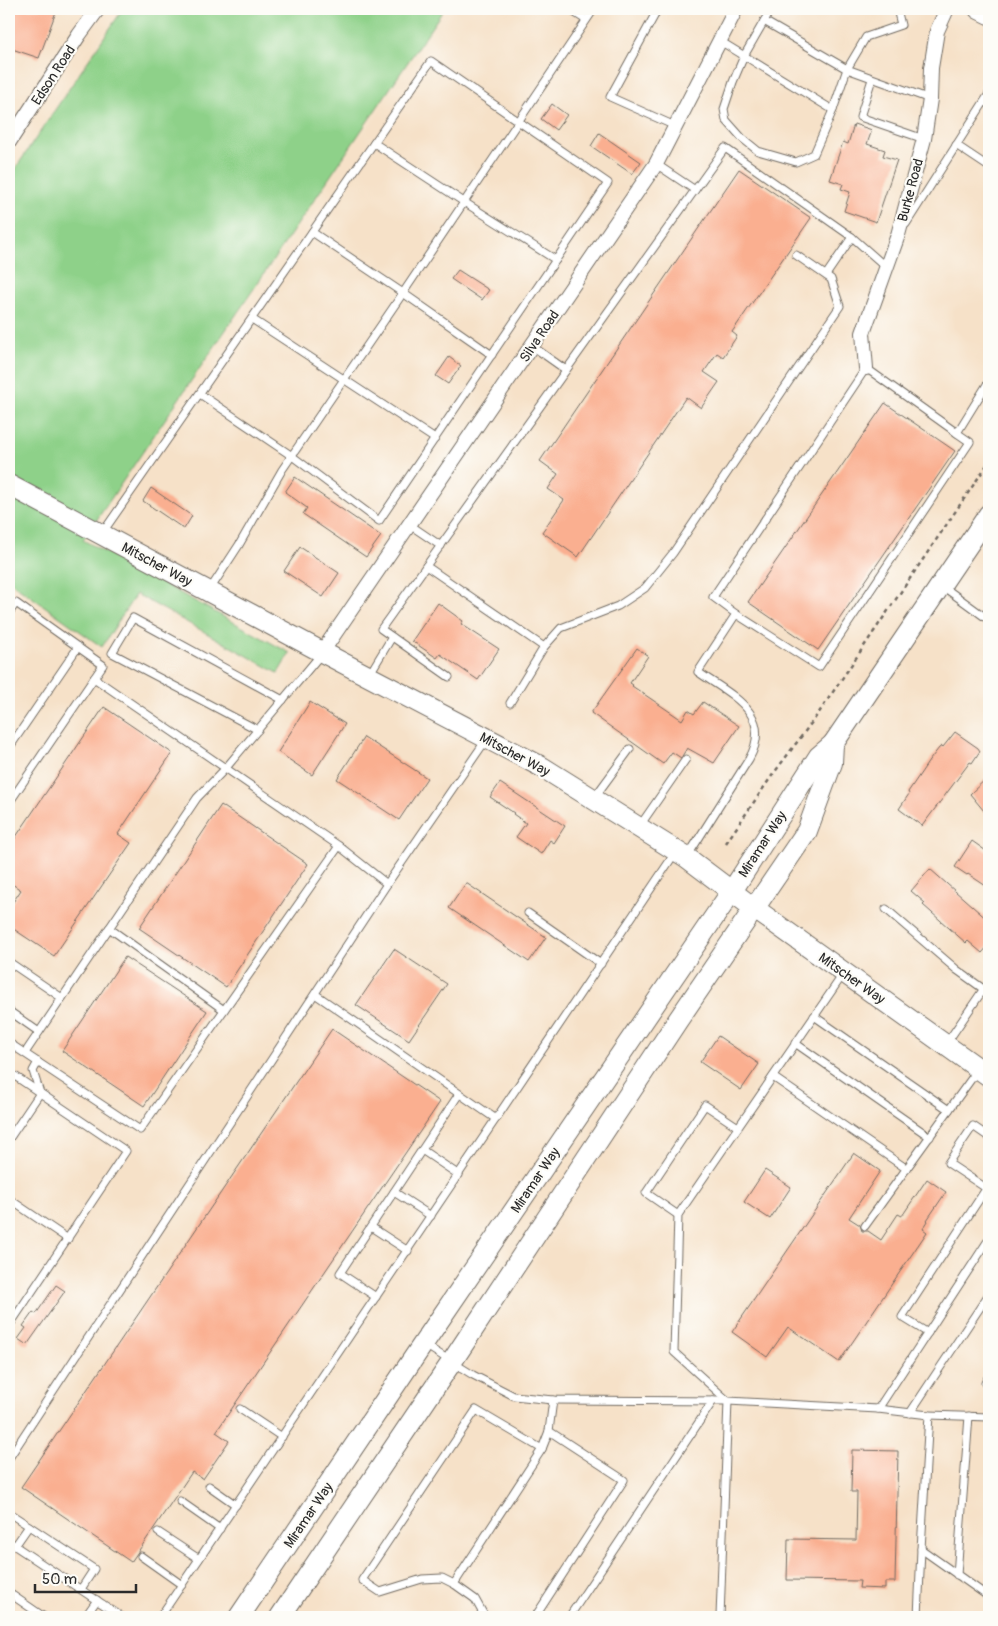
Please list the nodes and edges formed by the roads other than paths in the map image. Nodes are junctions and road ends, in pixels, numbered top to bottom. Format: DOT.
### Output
graph roads {
  1 [pos="98,9"];
  2 [pos="569,9"];
  3 [pos="594,9"];
  4 [pos="658,9"];
  5 [pos="736,9"];
  6 [pos="771,9"];
  7 [pos="897,9"];
  8 [pos="947,9"];
  9 [pos="979,9"];
  10 [pos="989,14"];
  11 [pos="586,20"];
  12 [pos="764,21"];
  13 [pos="720,40"];
  14 [pos="744,56"];
  15 [pos="848,69"];
  16 [pos="872,79"];
  17 [pos="989,94"];
  18 [pos="930,99"];
  19 [pos="833,110"];
  20 [pos="518,122"];
  21 [pos="675,126"];
  22 [pos="924,139"];
  23 [pos="9,142"];
  24 [pos="374,142"];
  25 [pos="956,145"];
  26 [pos="656,164"];
  27 [pos="989,167"];
  28 [pos="695,190"];
  29 [pos="464,202"];
  30 [pos="312,232"];
  31 [pos="898,235"];
  32 [pos="852,237"];
  33 [pos="796,255"];
  34 [pos="556,260"];
  35 [pos="887,268"];
  36 [pos="826,275"];
  37 [pos="403,293"];
  38 [pos="252,319"];
  39 [pos="532,346"];
  40 [pos="492,355"];
  41 [pos="866,368"];
  42 [pos="566,370"];
  43 [pos="344,379"];
  44 [pos="989,382"];
  45 [pos="200,394"];
  46 [pos="957,433"];
  47 [pos="435,439"];
  48 [pos="292,456"];
  49 [pos="9,485"];
  50 [pos="989,514"];
  51 [pos="410,525"];
  52 [pos="102,535"];
  53 [pos="441,546"];
  54 [pos="426,566"];
  55 [pos="941,585"];
  56 [pos="208,591"];
  57 [pos="9,613"];
  58 [pos="736,614"];
  59 [pos="989,620"];
  60 [pos="392,636"];
  61 [pos="78,647"];
  62 [pos="544,647"];
  63 [pos="322,652"];
  64 [pos="112,653"];
  65 [pos="104,665"];
  66 [pos="368,676"];
  67 [pos="94,678"];
  68 [pos="449,678"];
  69 [pos="283,700"];
  70 [pos="510,703"];
  71 [pos="258,730"];
  72 [pos="9,732"];
  73 [pos="16,737"];
  74 [pos="486,739"];
  75 [pos="833,744"];
  76 [pos="9,748"];
  77 [pos="630,749"];
  78 [pos="686,759"];
  79 [pos="225,769"];
  80 [pos="594,798"];
  81 [pos="9,803"];
  82 [pos="639,827"];
  83 [pos="339,846"];
  84 [pos="682,854"];
  85 [pos="388,884"];
  86 [pos="732,891"];
  87 [pos="755,909"];
  88 [pos="886,909"];
  89 [pos="528,913"];
  90 [pos="109,928"];
  91 [pos="9,962"];
  92 [pos="601,964"];
  93 [pos="844,973"];
  94 [pos="986,991"];
  95 [pos="315,994"];
  96 [pos="62,998"];
  97 [pos="224,1010"];
  98 [pos="9,1011"];
  99 [pos="814,1016"];
  100 [pos="39,1032"];
  101 [pos="9,1042"];
  102 [pos="796,1043"];
  103 [pos="946,1044"];
  104 [pos="24,1053"];
  105 [pos="38,1062"];
  106 [pos="9,1072"];
  107 [pos="984,1072"];
  108 [pos="773,1077"];
  109 [pos="40,1093"];
  110 [pos="460,1094"];
  111 [pos="949,1110"];
  112 [pos="496,1119"];
  113 [pos="738,1127"];
  114 [pos="930,1137"];
  115 [pos="989,1137"];
  116 [pos="9,1139"];
  117 [pos="422,1150"];
  118 [pos="907,1168"];
  119 [pos="459,1175"];
  120 [pos="988,1190"];
  121 [pos="394,1192"];
  122 [pos="9,1199"];
  123 [pos="678,1215"];
  124 [pos="431,1216"];
  125 [pos="371,1226"];
  126 [pos="865,1226"];
  127 [pos="68,1239"];
  128 [pos="989,1239"];
  129 [pos="408,1251"];
  130 [pos="989,1294"];
  131 [pos="376,1297"];
  132 [pos="9,1326"];
  133 [pos="928,1333"];
  134 [pos="423,1344"];
  135 [pos="451,1363"];
  136 [pos="989,1376"];
  137 [pos="985,1382"];
  138 [pos="553,1400"];
  139 [pos="713,1401"];
  140 [pos="728,1401"];
  141 [pos="240,1409"];
  142 [pos="878,1409"];
  143 [pos="910,1413"];
  144 [pos="929,1415"];
  145 [pos="969,1416"];
  146 [pos="989,1417"];
  147 [pos="549,1431"];
  148 [pos="282,1437"];
  149 [pos="542,1449"];
  150 [pos="9,1458"];
  151 [pos="209,1486"];
  152 [pos="180,1501"];
  153 [pos="236,1505"];
  154 [pos="9,1513"];
  155 [pos="29,1526"];
  156 [pos="220,1529"];
  157 [pos="158,1532"];
  158 [pos="12,1544"];
  159 [pos="921,1549"];
  160 [pos="141,1556"];
  161 [pos="199,1559"];
  162 [pos="957,1575"];
  163 [pos="454,1584"];
  164 [pos="182,1585"];
  165 [pos="81,1589"];
  166 [pos="9,1593"];
  167 [pos="989,1597"];
  168 [pos="97,1600"];
  169 [pos="44,1617"];
  170 [pos="85,1617"];
  171 [pos="122,1617"];
  172 [pos="160,1617"];
  173 [pos="239,1617"];
  174 [pos="280,1617"];
  175 [pos="485,1617"];
  176 [pos="535,1617"];
  177 [pos="569,1617"];
  178 [pos="720,1617"];
  179 [pos="918,1617"];
  1 -- 23 [label="street, Edson Road"];
  2 -- 11 [label="lane"];
  3 -- 11 [label="lane"];
  4 -- 21 [label="lane"];
  5 -- 13 [label="street, Silva Road"];
  6 -- 12 [label="lane"];
  7 -- 15 [label="lane"];
  8 -- 18 [label="street, Burke Road"];
  9 -- 10 [label="main road"];
  11 -- 20 [label="lane"];
  12 -- 14 [label="lane"];
  12 -- 15 [label="lane"];
  13 -- 14 [label="lane"];
  13 -- 21 [label="street, Silva Road"];
  14 -- 19 [label="lane"];
  14 -- 19 [label="lane"];
  15 -- 16 [label="lane"];
  15 -- 19 [label="lane"];
  16 -- 18 [label="lane"];
  16 -- 22 [label="lane"];
  17 -- 25 [label="lane"];
  18 -- 22 [label="street, Burke Road"];
  20 -- 24 [label="lane"];
  20 -- 29 [label="lane"];
  20 -- 34 [label="lane"];
  21 -- 26 [label="street, Silva Road"];
  22 -- 31 [label="street, Burke Road"];
  24 -- 29 [label="lane"];
  24 -- 30 [label="lane"];
  25 -- 27 [label="lane"];
  25 -- 31 [label="lane"];
  26 -- 28 [label="lane"];
  26 -- 39 [label="street, Silva Road"];
  28 -- 32 [label="lane"];
  28 -- 42 [label="lane"];
  29 -- 34 [label="lane"];
  29 -- 37 [label="lane"];
  30 -- 37 [label="lane"];
  30 -- 38 [label="lane"];
  31 -- 35 [label="street, Burke Road"];
  32 -- 35 [label="lane"];
  32 -- 36 [label="lane"];
  33 -- 36 [label="lane"];
  34 -- 40 [label="lane"];
  35 -- 41 [label="street, Burke Road"];
  36 -- 62 [label="lane"];
  37 -- 40 [label="lane"];
  37 -- 43 [label="lane"];
  38 -- 43 [label="lane"];
  38 -- 45 [label="lane"];
  39 -- 42 [label="lane"];
  39 -- 51 [label="street, Silva Road"];
  40 -- 47 [label="lane"];
  41 -- 46 [label="lane"];
  41 -- 58 [label="lane"];
  42 -- 53 [label="lane"];
  43 -- 47 [label="lane"];
  43 -- 48 [label="lane"];
  44 -- 46 [label="lane"];
  45 -- 48 [label="lane"];
  45 -- 52 [label="lane"];
  46 -- 58 [label="lane"];
  47 -- 48 [label="lane"];
  48 -- 56 [label="lane"];
  49 -- 52 [label="main road, Mitscher Way"];
  50 -- 55 [label="main road, Miramar Way"];
  51 -- 53 [label="lane"];
  51 -- 63 [label="street, Silva Road"];
  52 -- 56 [label="main road, Mitscher Way"];
  53 -- 54 [label="lane"];
  54 -- 60 [label="lane"];
  54 -- 62 [label="lane"];
  55 -- 59 [label="lane"];
  55 -- 75 [label="main road, Miramar Way"];
  56 -- 63 [label="main road, Mitscher Way"];
  57 -- 61 [label="lane"];
  58 -- 84 [label="lane"];
  60 -- 66 [label="lane"];
  60 -- 68 [label="lane"];
  61 -- 65 [label="lane"];
  61 -- 73 [label="lane"];
  62 -- 70 [label="lane"];
  63 -- 66 [label="main road, Mitscher Way"];
  63 -- 69 [label="lane"];
  64 -- 65 [label="lane"];
  64 -- 69 [label="lane"];
  64 -- 71 [label="lane"];
  65 -- 67 [label="lane"];
  66 -- 74 [label="main road, Mitscher Way"];
  67 -- 79 [label="lane"];
  67 -- 81 [label="lane"];
  69 -- 71 [label="lane"];
  71 -- 79 [label="lane"];
  72 -- 73 [label="lane"];
  73 -- 76 [label="lane"];
  74 -- 80 [label="main road, Mitscher Way"];
  74 -- 85 [label="lane"];
  75 -- 86 [label="main road, Miramar Way"];
  75 -- 87 [label="main road, Miramar Way"];
  77 -- 80 [label="lane"];
  78 -- 82 [label="lane"];
  79 -- 83 [label="lane"];
  79 -- 90 [label="lane"];
  80 -- 82 [label="main road, Mitscher Way"];
  82 -- 84 [label="main road, Mitscher Way"];
  83 -- 85 [label="lane"];
  83 -- 97 [label="lane"];
  84 -- 86 [label="main road, Mitscher Way"];
  84 -- 92 [label="lane"];
  85 -- 95 [label="lane"];
  86 -- 87 [label="main road, Mitscher Way"];
  86 -- 134 [label="main road, Miramar Way"];
  87 -- 93 [label="main road, Mitscher Way"];
  87 -- 135 [label="main road, Miramar Way"];
  88 -- 94 [label="lane"];
  89 -- 92 [label="lane"];
  90 -- 96 [label="lane"];
  90 -- 97 [label="lane"];
  91 -- 96 [label="lane"];
  92 -- 112 [label="lane"];
  93 -- 99 [label="lane"];
  93 -- 103 [label="main road, Mitscher Way"];
  94 -- 103 [label="lane"];
  95 -- 110 [label="lane"];
  95 -- 150 [label="lane"];
  96 -- 100 [label="lane"];
  97 -- 105 [label="lane"];
  98 -- 100 [label="lane"];
  99 -- 102 [label="lane"];
  99 -- 111 [label="lane"];
  100 -- 104 [label="lane"];
  101 -- 104 [label="lane"];
  102 -- 108 [label="lane"];
  102 -- 114 [label="lane"];
  103 -- 107 [label="main road, Mitscher Way"];
  104 -- 105 [label="lane"];
  105 -- 109 [label="lane"];
  106 -- 109 [label="lane"];
  107 -- 111 [label="lane"];
  108 -- 113 [label="lane"];
  108 -- 118 [label="lane"];
  109 -- 116 [label="lane"];
  109 -- 127 [label="lane"];
  110 -- 112 [label="lane"];
  110 -- 117 [label="lane"];
  111 -- 114 [label="lane"];
  112 -- 119 [label="lane"];
  113 -- 123 [label="lane"];
  113 -- 123 [label="lane"];
  114 -- 118 [label="lane"];
  115 -- 120 [label="lane"];
  117 -- 119 [label="lane"];
  117 -- 121 [label="lane"];
  118 -- 126 [label="lane"];
  119 -- 124 [label="lane"];
  120 -- 133 [label="lane"];
  121 -- 124 [label="lane"];
  121 -- 125 [label="lane"];
  122 -- 127 [label="lane"];
  123 -- 140 [label="lane"];
  124 -- 129 [label="lane"];
  125 -- 129 [label="lane"];
  125 -- 131 [label="lane"];
  127 -- 132 [label="lane"];
  128 -- 133 [label="lane"];
  129 -- 131 [label="lane"];
  130 -- 143 [label="lane"];
  131 -- 148 [label="lane"];
  133 -- 142 [label="lane"];
  134 -- 135 [label="lane"];
  134 -- 173 [label="main road, Miramar Way"];
  135 -- 138 [label="lane"];
  135 -- 174 [label="main road, Miramar Way"];
  136 -- 137 [label="lane"];
  138 -- 139 [label="lane"];
  138 -- 147 [label="lane"];
  139 -- 140 [label="lane"];
  139 -- 177 [label="lane"];
  140 -- 142 [label="lane"];
  140 -- 178 [label="lane"];
  141 -- 148 [label="lane"];
  142 -- 143 [label="lane"];
  143 -- 144 [label="lane"];
  144 -- 145 [label="lane"];
  144 -- 159 [label="lane"];
  145 -- 146 [label="lane"];
  145 -- 162 [label="lane"];
  147 -- 149 [label="lane"];
  147 -- 176 [label="lane"];
  148 -- 153 [label="lane"];
  149 -- 163 [label="lane"];
  149 -- 163 [label="lane"];
  151 -- 153 [label="lane"];
  152 -- 156 [label="lane"];
  153 -- 156 [label="lane"];
  154 -- 155 [label="lane"];
  155 -- 158 [label="lane"];
  155 -- 165 [label="lane"];
  156 -- 161 [label="lane"];
  157 -- 161 [label="lane"];
  158 -- 165 [label="lane"];
  159 -- 162 [label="lane"];
  159 -- 179 [label="lane"];
  160 -- 164 [label="lane"];
  161 -- 164 [label="lane"];
  162 -- 167 [label="lane"];
  163 -- 175 [label="lane"];
  164 -- 172 [label="lane"];
  165 -- 168 [label="lane"];
  166 -- 169 [label="lane"];
  168 -- 170 [label="lane"];
  168 -- 171 [label="lane"];
}
